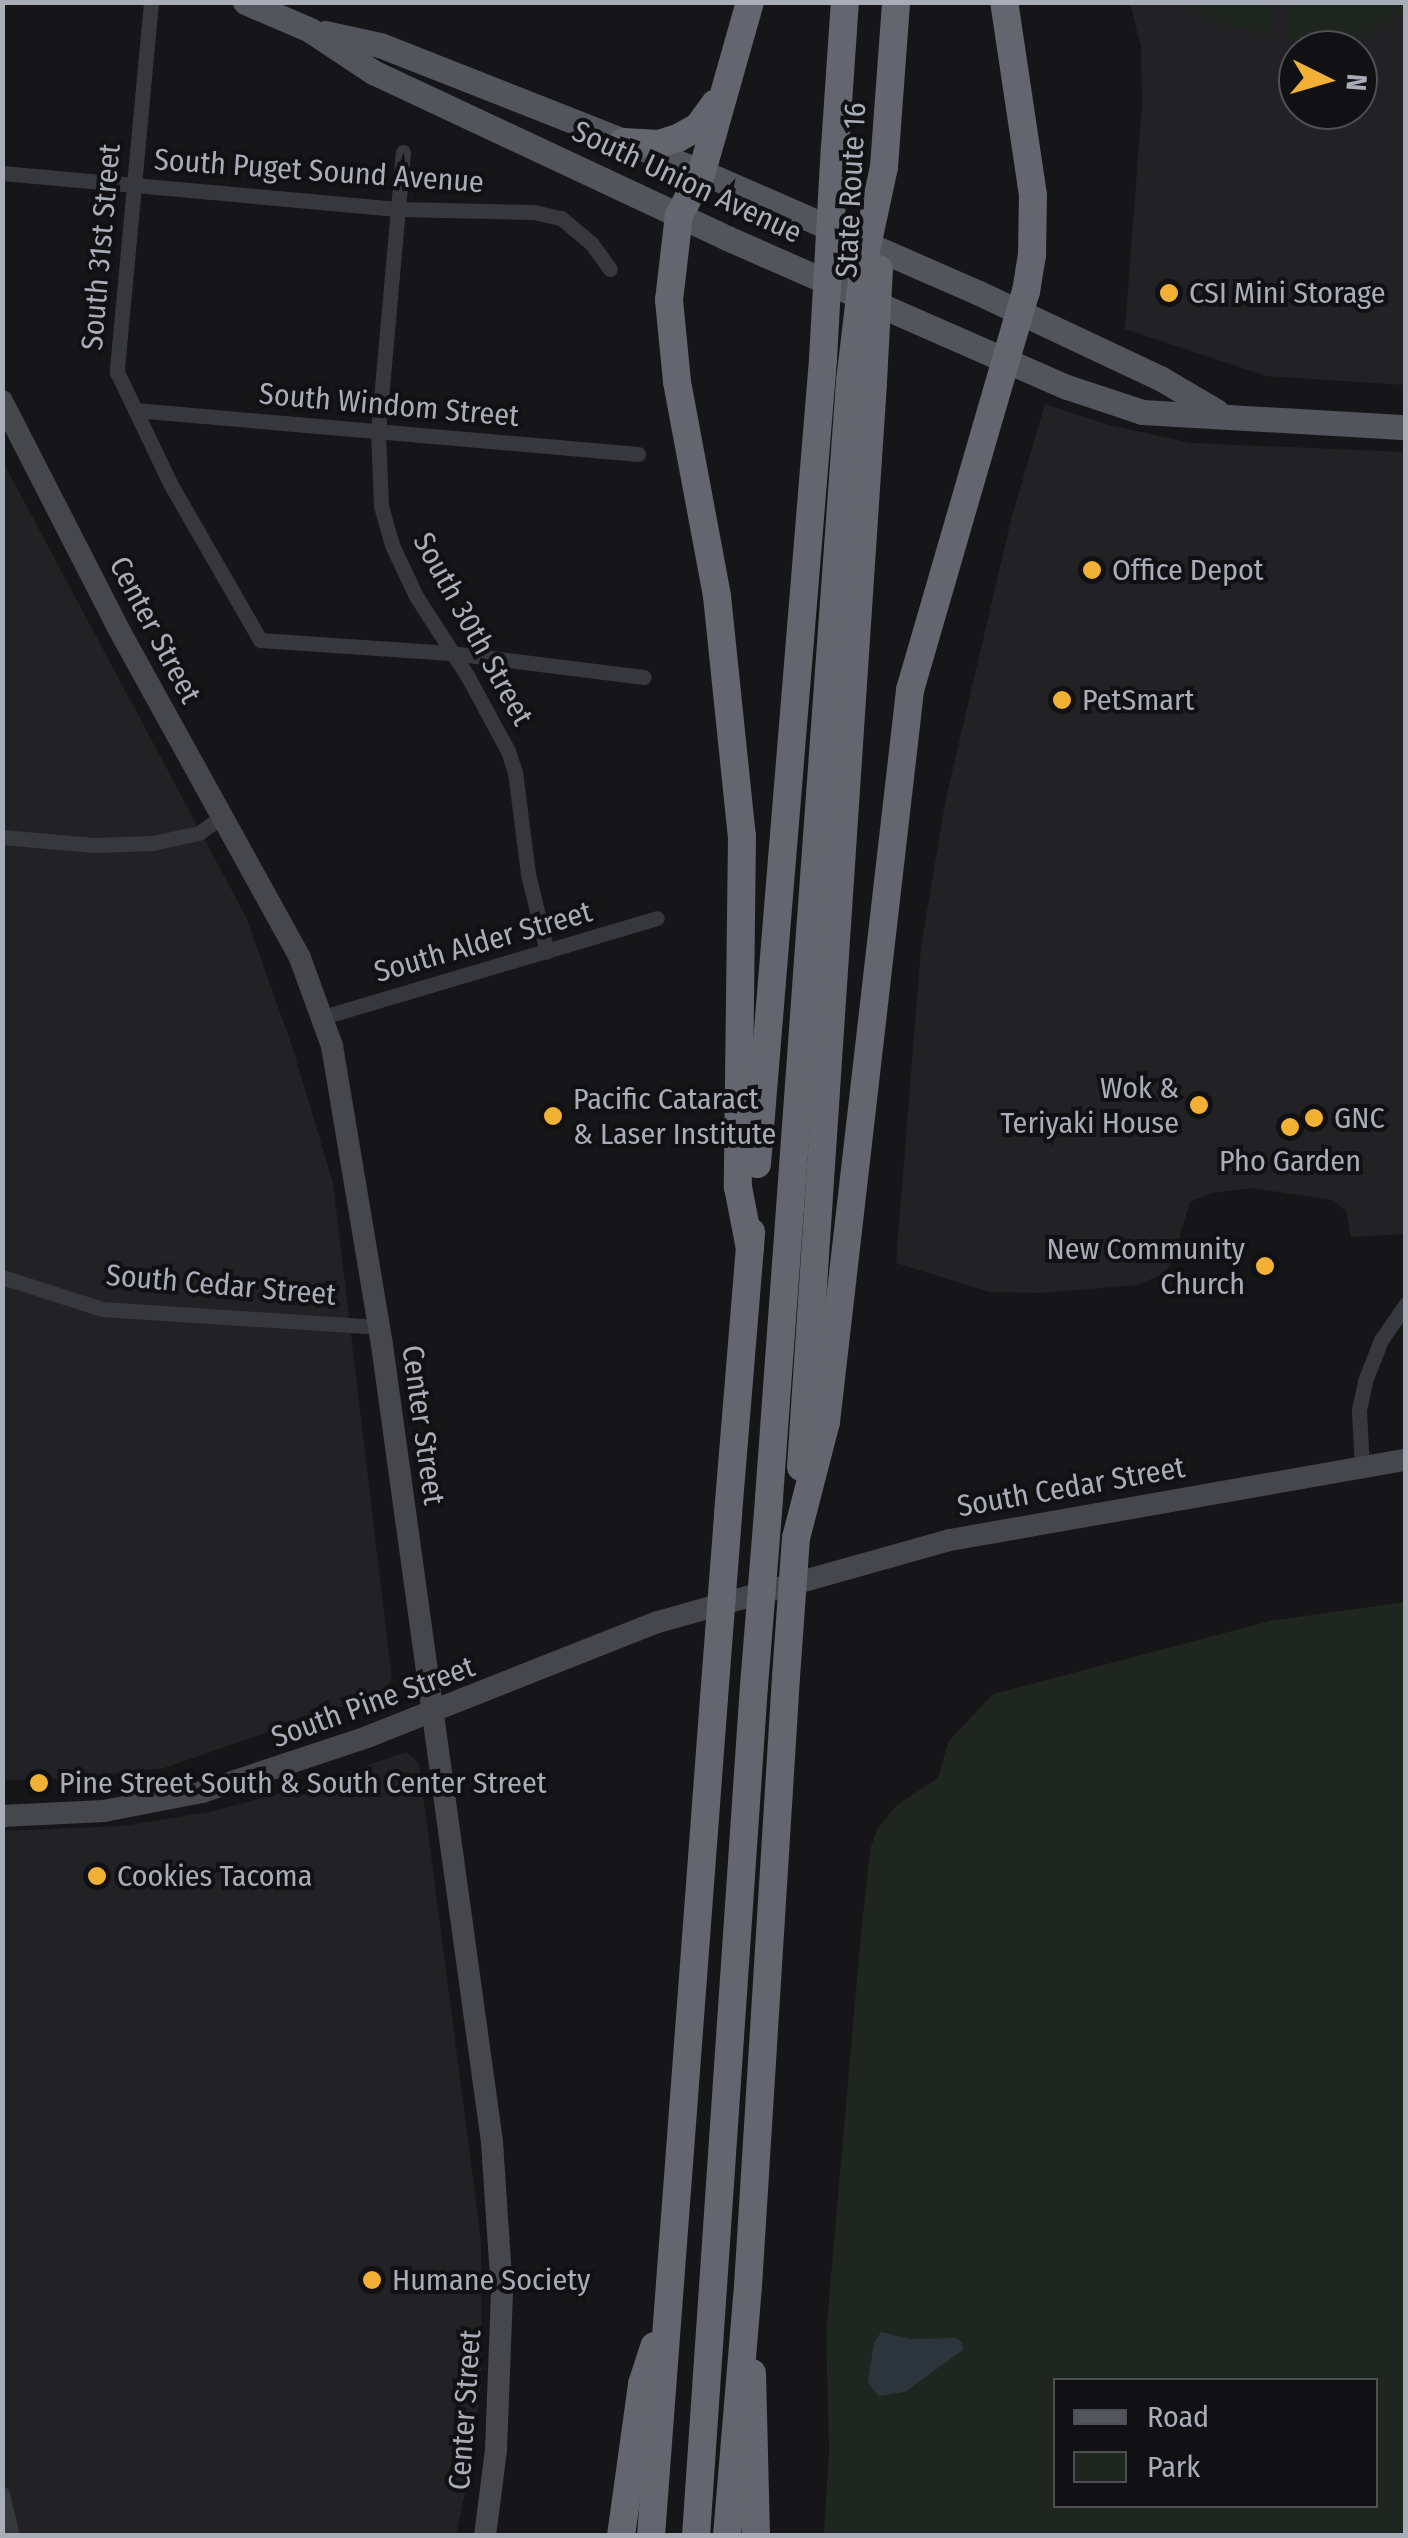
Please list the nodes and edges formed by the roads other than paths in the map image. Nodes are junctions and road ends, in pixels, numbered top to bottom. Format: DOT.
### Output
graph roads {
  1 [pos="152,2"];
  2 [pos="245,2"];
  3 [pos="750,2"];
  4 [pos="845,2"];
  5 [pos="896,2"];
  6 [pos="1004,2"];
  7 [pos="310,30"];
  8 [pos="725,90"];
  9 [pos="623,142"];
  10 [pos="403,152"];
  11 [pos="702,172"];
  12 [pos="2,174"];
  13 [pos="132,186"];
  14 [pos="398,209"];
  15 [pos="679,214"];
  16 [pos="610,269"];
  17 [pos="1020,312"];
  18 [pos="1005,361"];
  19 [pos="862,382"];
  20 [pos="2,401"];
  21 [pos="135,410"];
  22 [pos="1220,413"];
  23 [pos="1406,427"];
  24 [pos="378,431"];
  25 [pos="638,454"];
  26 [pos="450,653"];
  27 [pos="644,677"];
  28 [pos="222,816"];
  29 [pos="2,837"];
  30 [pos="657,918"];
  31 [pos="547,952"];
  32 [pos="324,1016"];
  33 [pos="750,1249"];
  34 [pos="2,1276"];
  35 [pos="1406,1304"];
  36 [pos="378,1327"];
  37 [pos="1406,1460"];
  38 [pos="1362,1468"];
  39 [pos="806,1486"];
  40 [pos="752,1594"];
  41 [pos="433,1712"];
  42 [pos="2,1816"];
  43 [pos="748,2286"];
  44 [pos="668,2302"];
  45 [pos="2,2494"];
  46 [pos="12,2536"];
  47 [pos="485,2536"];
  48 [pos="621,2536"];
  49 [pos="651,2536"];
  50 [pos="696,2536"];
  51 [pos="727,2536"];
  52 [pos="756,2536"];
  1 -- 13 [label="street, South 31st Street"];
  2 -- 7 [label="main road, South Union Avenue"];
  3 -- 8 [label="highway"];
  4 -- 33 [label="highway, State Route 16, bridge"];
  5 -- 19 [label="highway, State Route 16, bridge"];
  6 -- 17 [label="highway"];
  7 -- 9 [label="main road, South Union Avenue"];
  7 -- 15 [label="main road, South Union Avenue"];
  8 -- 9 [label="highway"];
  8 -- 11 [label="highway"];
  9 -- 11 [label="main road, South Union Avenue"];
  10 -- 14 [label="street, South 30th Street"];
  11 -- 15 [label="highway"];
  11 -- 17 [label="main road, South Union Avenue"];
  12 -- 13 [label="street, South Puget Sound Avenue"];
  13 -- 14 [label="street, South Puget Sound Avenue"];
  13 -- 21 [label="street, South 31st Street"];
  14 -- 16 [label="street, South Puget Sound Avenue"];
  14 -- 24 [label="street, South 30th Street"];
  15 -- 18 [label="main road, South Union Avenue"];
  15 -- 33 [label="highway"];
  17 -- 18 [label="highway"];
  17 -- 22 [label="main road, South Union Avenue"];
  18 -- 22 [label="main road, South Union Avenue"];
  18 -- 39 [label="highway"];
  19 -- 39 [label="highway"];
  19 -- 50 [label="highway, bridge"];
  20 -- 28 [label="main road, Center Street"];
  21 -- 24 [label="street, South Windom Street"];
  21 -- 26 [label="street, South 31st Street"];
  22 -- 23 [label="main road, South Union Avenue"];
  24 -- 25 [label="street, South Windom Street"];
  24 -- 26 [label="street, South 30th Street"];
  26 -- 27 [label="street"];
  26 -- 31 [label="street, South 30th Street"];
  28 -- 29 [label="street"];
  28 -- 32 [label="main road, Center Street"];
  30 -- 31 [label="street, South Alder Street"];
  31 -- 32 [label="street, South Alder Street"];
  32 -- 36 [label="main road, Center Street"];
  33 -- 44 [label="highway, State Route 16, bridge"];
  34 -- 36 [label="street, South Cedar Street"];
  35 -- 38 [label="street"];
  36 -- 41 [label="main road, Center Street"];
  37 -- 38 [label="main road, South Cedar Street"];
  38 -- 40 [label="main road, South Cedar Street"];
  39 -- 43 [label="highway, bridge"];
  40 -- 41 [label="main road, South Pine Street"];
  41 -- 42 [label="main road, South Pine Street"];
  41 -- 47 [label="main road, Center Street"];
  43 -- 51 [label="highway"];
  43 -- 52 [label="highway"];
  44 -- 48 [label="highway"];
  44 -- 49 [label="highway"];
  45 -- 46 [label="street"];
}
